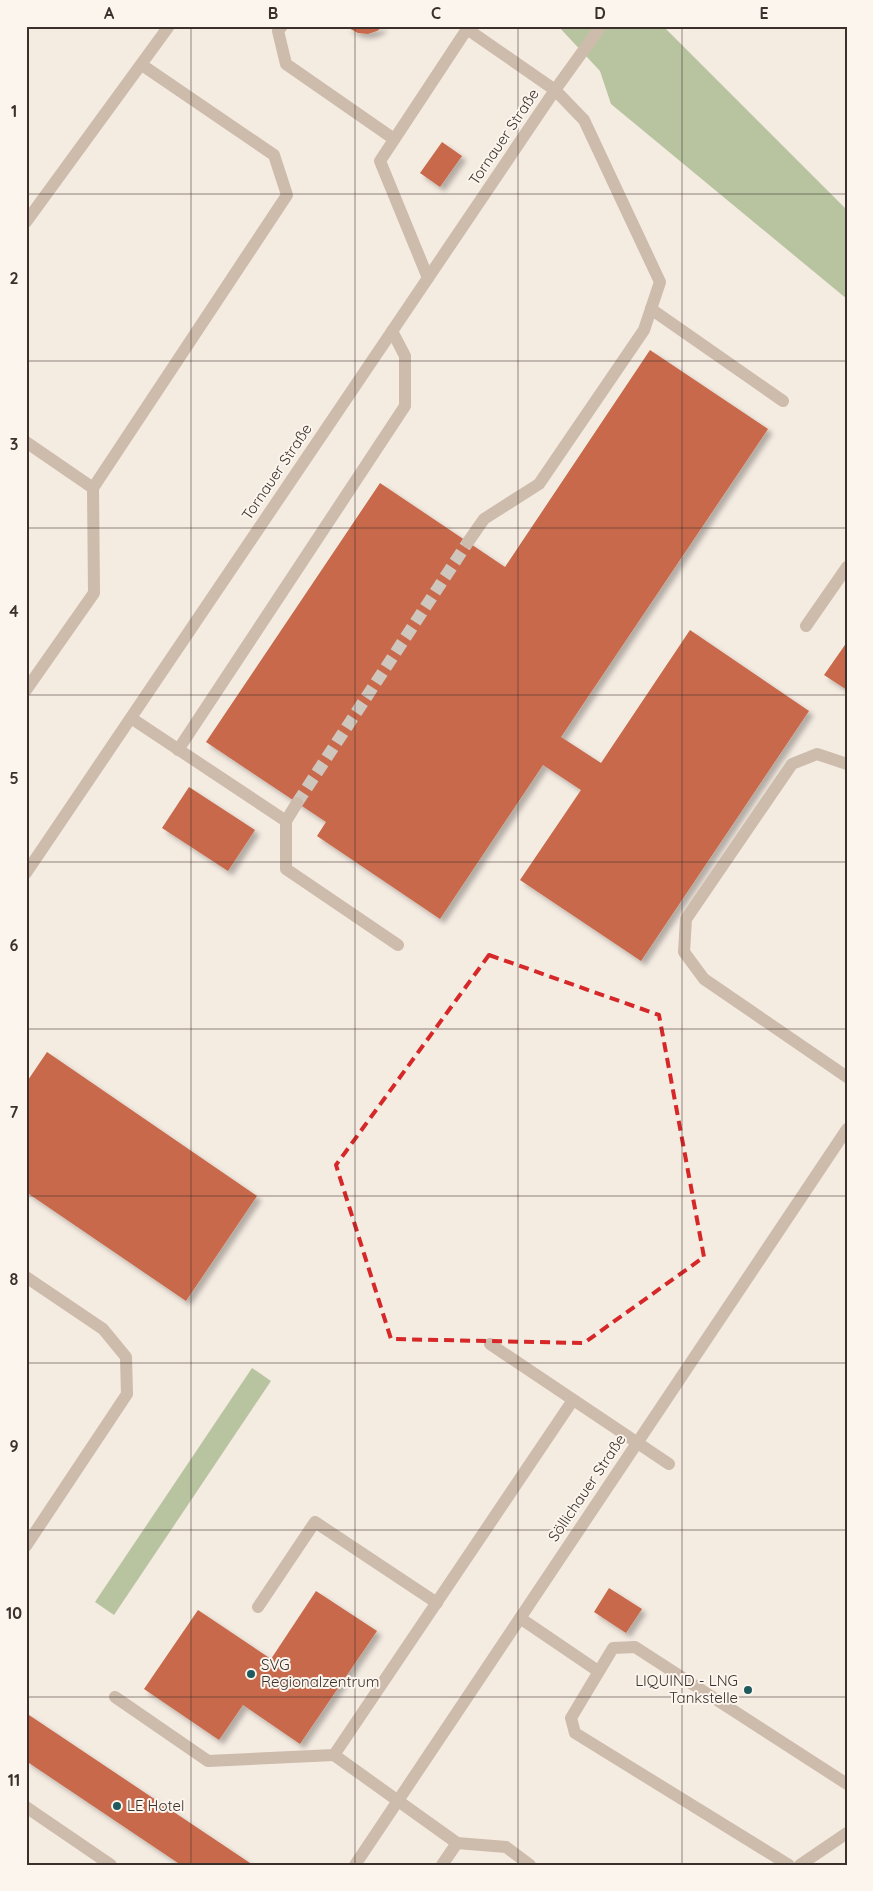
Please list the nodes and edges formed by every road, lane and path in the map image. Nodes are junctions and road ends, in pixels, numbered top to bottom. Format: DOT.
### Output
graph roads {
  1 [pos="169,26"];
  2 [pos="282,26"];
  3 [pos="601,26"];
  4 [pos="466,28"];
  5 [pos="142,65"];
  6 [pos="555,90"];
  7 [pos="394,139"];
  8 [pos="26,222"];
  9 [pos="428,278"];
  10 [pos="651,309"];
  11 [pos="392,331"];
  12 [pos="783,401"];
  13 [pos="26,442"];
  14 [pos="93,488"];
  15 [pos="468,542"];
  16 [pos="847,567"];
  17 [pos="806,626"];
  18 [pos="26,690"];
  19 [pos="132,718"];
  20 [pos="178,750"];
  21 [pos="847,764"];
  22 [pos="298,803"];
  23 [pos="286,822"];
  24 [pos="26,874"];
  25 [pos="398,945"];
  26 [pos="847,1077"];
  27 [pos="847,1129"];
  28 [pos="26,1278"];
  29 [pos="490,1344"];
  30 [pos="573,1400"];
  31 [pos="637,1443"];
  32 [pos="669,1464"];
  33 [pos="26,1546"];
  34 [pos="437,1603"];
  35 [pos="258,1607"];
  36 [pos="520,1618"];
  37 [pos="598,1671"];
  38 [pos="115,1697"];
  39 [pos="334,1755"];
  40 [pos="847,1784"];
  41 [pos="398,1800"];
  42 [pos="26,1807"];
  43 [pos="847,1833"];
  44 [pos="457,1843"];
  45 [pos="111,1865"];
  46 [pos="354,1865"];
  47 [pos="442,1865"];
  48 [pos="530,1865"];
  49 [pos="789,1865"];
  50 [pos="800,1865"];
  1 -- 5 [label="street"];
  2 -- 7 [label="street"];
  3 -- 6 [label="street, Tornauer Straße"];
  4 -- 6 [label="street"];
  4 -- 7 [label="street"];
  5 -- 8 [label="street"];
  5 -- 14 [label="street"];
  6 -- 9 [label="street, Tornauer Straße"];
  6 -- 10 [label="street"];
  7 -- 9 [label="street"];
  9 -- 11 [label="street, Tornauer Straße"];
  10 -- 12 [label="street"];
  10 -- 15 [label="street"];
  11 -- 19 [label="street, Tornauer Straße"];
  11 -- 20 [label="street"];
  13 -- 14 [label="street"];
  14 -- 18 [label="street"];
  16 -- 17 [label="street"];
  19 -- 20 [label="street"];
  19 -- 24 [label="street, Tornauer Straße"];
  20 -- 23 [label="street"];
  21 -- 26 [label="street"];
  22 -- 23 [label="street"];
  23 -- 25 [label="street"];
  27 -- 31 [label="street, Söllichauer Straße"];
  28 -- 33 [label="street"];
  29 -- 30 [label="street"];
  30 -- 31 [label="street"];
  30 -- 34 [label="street"];
  31 -- 32 [label="street"];
  31 -- 36 [label="street, Söllichauer Straße"];
  34 -- 35 [label="street"];
  34 -- 39 [label="street"];
  36 -- 37 [label="street"];
  36 -- 41 [label="street, Söllichauer Straße"];
  37 -- 40 [label="street"];
  37 -- 49 [label="street"];
  38 -- 39 [label="street"];
  39 -- 41 [label="street"];
  41 -- 44 [label="street"];
  41 -- 46 [label="street, Söllichauer Straße"];
  42 -- 45 [label="street"];
  43 -- 50 [label="street"];
  44 -- 47 [label="street"];
  44 -- 48 [label="street"];
}
